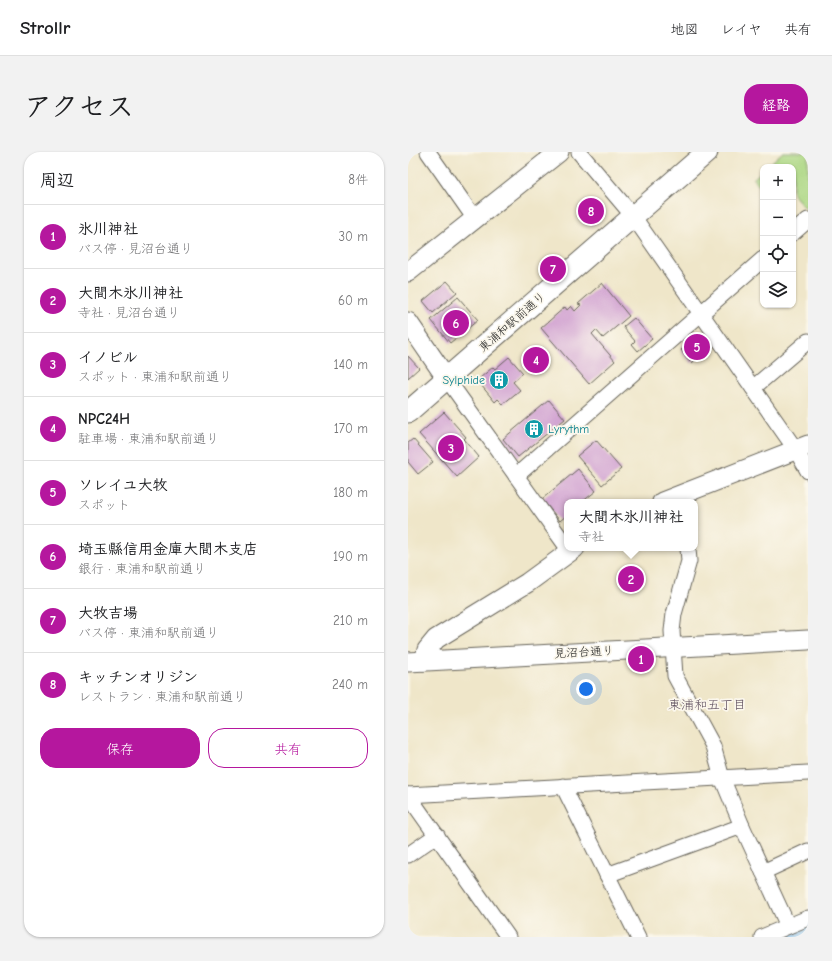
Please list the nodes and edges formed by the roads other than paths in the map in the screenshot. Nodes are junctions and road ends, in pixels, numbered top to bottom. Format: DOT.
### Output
graph roads {
  1 [pos="428,152"];
  2 [pos="559,152"];
  3 [pos="578,152"];
  4 [pos="707,152"];
  5 [pos="633,216"];
  6 [pos="475,219"];
  7 [pos="808,220"];
  8 [pos="796,230"];
  9 [pos="760,262"];
  10 [pos="408,272"];
  11 [pos="701,314"];
  12 [pos="408,322"];
  13 [pos="808,341"];
  14 [pos="447,379"];
  15 [pos="753,388"];
  16 [pos="408,412"];
  17 [pos="802,448"];
  18 [pos="808,471"];
  19 [pos="516,476"];
  20 [pos="675,499"];
  21 [pos="564,541"];
  22 [pos="567,551"];
  23 [pos="688,551"];
  24 [pos="808,640"];
  25 [pos="672,648"];
  26 [pos="416,662"];
  27 [pos="808,773"];
  28 [pos="722,778"];
  29 [pos="563,786"];
  30 [pos="408,795"];
  31 [pos="742,826"];
  32 [pos="437,835"];
  33 [pos="808,851"];
  34 [pos="408,855"];
  35 [pos="763,872"];
  36 [pos="607,875"];
  37 [pos="808,918"];
  38 [pos="788,926"];
  39 [pos="508,937"];
  40 [pos="638,937"];
  41 [pos="762,937"];
  1 -- 6 [label="street"];
  2 -- 6 [label="street"];
  3 -- 5 [label="street"];
  4 -- 5 [label="main road, 東浦和駅前通り"];
  5 -- 11 [label="street"];
  5 -- 14 [label="main road, 東浦和駅前通り"];
  6 -- 10 [label="street"];
  7 -- 8 [label="street"];
  9 -- 11 [label="street"];
  11 -- 15 [label="street"];
  11 -- 19 [label="street"];
  12 -- 14 [label="street"];
  13 -- 15 [label="street"];
  14 -- 16 [label="main road, 東浦和駅前通り"];
  14 -- 19 [label="street"];
  15 -- 17 [label="street"];
  17 -- 18 [label="street"];
  17 -- 20 [label="street"];
  19 -- 21 [label="street"];
  22 -- 26 [label="street"];
  23 -- 25 [label="street"];
  24 -- 25 [label="street, 見沼台通り"];
  25 -- 26 [label="street, 見沼台通り"];
  25 -- 28 [label="street"];
  27 -- 28 [label="street"];
  28 -- 29 [label="street"];
  28 -- 31 [label="street"];
  29 -- 30 [label="street"];
  29 -- 36 [label="street"];
  30 -- 32 [label="street"];
  31 -- 35 [label="street"];
  31 -- 36 [label="street"];
  32 -- 34 [label="street"];
  32 -- 39 [label="street"];
  33 -- 35 [label="street"];
  35 -- 38 [label="street"];
  36 -- 40 [label="street"];
  37 -- 38 [label="street"];
  38 -- 41 [label="street"];
}
